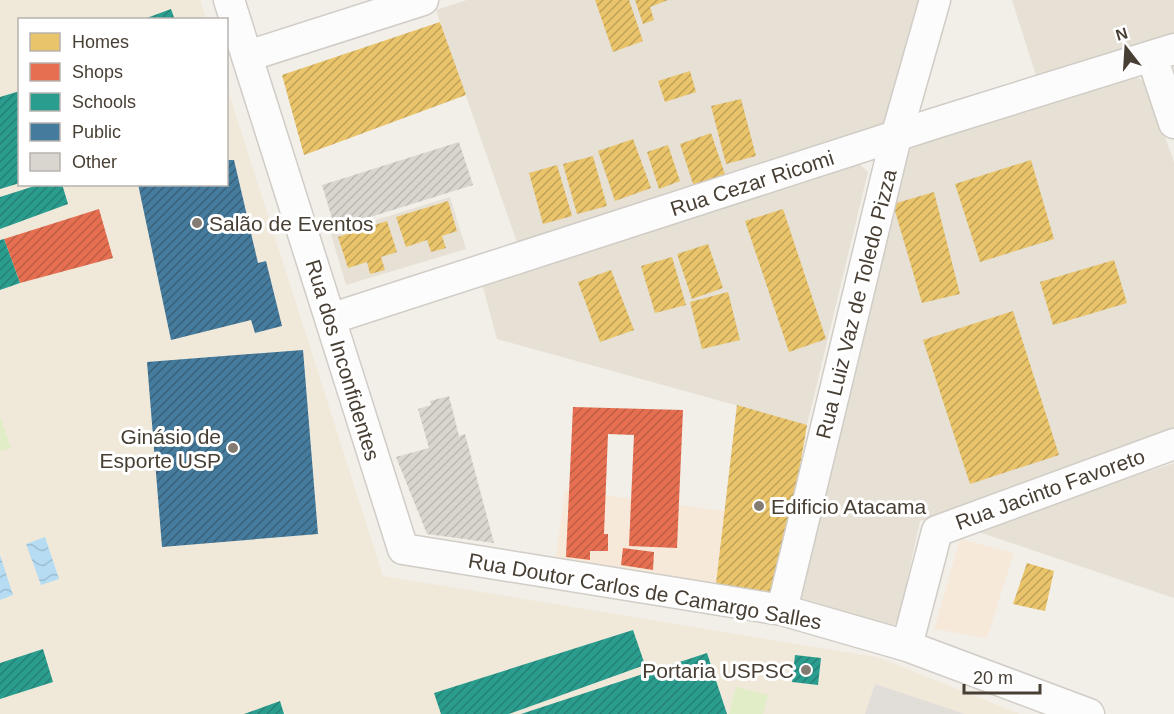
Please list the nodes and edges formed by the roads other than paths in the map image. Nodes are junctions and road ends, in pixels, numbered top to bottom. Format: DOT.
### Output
graph roads {
  1 [pos="230,0"];
  2 [pos="423,0"];
  3 [pos="935,0"];
  4 [pos="1163,53"];
  5 [pos="248,56"];
  6 [pos="1174,123"];
  7 [pos="896,137"];
  8 [pos="330,319"];
  9 [pos="1174,444"];
  10 [pos="403,549"];
  11 [pos="782,610"];
  12 [pos="907,646"];
  13 [pos="1089,714"];
  1 -- 5 [label="street, Rua dos Inconfidentes"];
  2 -- 5 [label="street"];
  3 -- 7 [label="street, Rua Luiz Vaz de Toledo Pizza"];
  4 -- 6 [label="street"];
  4 -- 7 [label="street, Rua Cezar Ricomi"];
  5 -- 8 [label="street, Rua dos Inconfidentes"];
  7 -- 8 [label="street, Rua Cezar Ricomi"];
  7 -- 11 [label="street, Rua Luiz Vaz de Toledo Pizza"];
  8 -- 10 [label="street, Rua dos Inconfidentes"];
  9 -- 12 [label="street, Rua Jacinto Favoreto"];
  10 -- 11 [label="street, Rua Doutor Carlos de Camargo Salles"];
  11 -- 12 [label="street, Rua Doutor Carlos de Camargo Salles"];
  12 -- 13 [label="street, Rua Doutor Carlos de Camargo Salles"];
}
